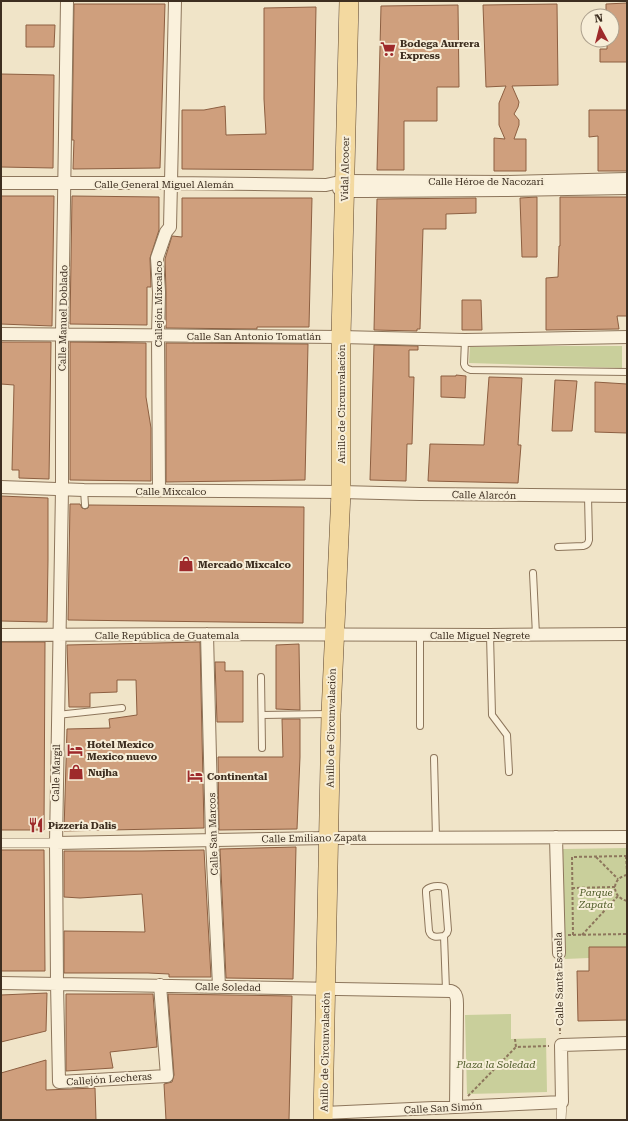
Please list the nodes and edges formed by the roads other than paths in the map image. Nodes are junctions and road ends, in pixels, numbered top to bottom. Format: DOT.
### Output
graph roads {
  1 [pos="67,1"];
  2 [pos="175,1"];
  3 [pos="349,1"];
  4 [pos="627,179"];
  5 [pos="1,183"];
  6 [pos="65,183"];
  7 [pos="171,183"];
  8 [pos="344,186"];
  9 [pos="627,188"];
  10 [pos="1,334"];
  11 [pos="62,335"];
  12 [pos="158,336"];
  13 [pos="341,336"];
  14 [pos="627,337"];
  15 [pos="465,340"];
  16 [pos="627,372"];
  17 [pos="1,487"];
  18 [pos="62,489"];
  19 [pos="84,490"];
  20 [pos="159,491"];
  21 [pos="341,492"];
  22 [pos="588,496"];
  23 [pos="627,496"];
  24 [pos="85,504"];
  25 [pos="558,547"];
  26 [pos="533,573"];
  27 [pos="207,634"];
  28 [pos="627,634"];
  29 [pos="1,635"];
  30 [pos="334,635"];
  31 [pos="420,635"];
  32 [pos="490,635"];
  33 [pos="536,635"];
  34 [pos="59,636"];
  35 [pos="261,677"];
  36 [pos="122,708"];
  37 [pos="331,714"];
  38 [pos="57,715"];
  39 [pos="262,715"];
  40 [pos="420,726"];
  41 [pos="262,748"];
  42 [pos="434,758"];
  43 [pos="509,772"];
  44 [pos="556,837"];
  45 [pos="627,837"];
  46 [pos="329,838"];
  47 [pos="436,838"];
  48 [pos="212,840"];
  49 [pos="1,843"];
  50 [pos="56,843"];
  51 [pos="444,936"];
  52 [pos="559,954"];
  53 [pos="1,983"];
  54 [pos="57,983"];
  55 [pos="160,985"];
  56 [pos="219,986"];
  57 [pos="326,988"];
  58 [pos="450,991"];
  59 [pos="627,1044"];
  60 [pos="562,1102"];
  61 [pos="456,1107"];
  62 [pos="442,1108"];
  63 [pos="324,1117"];
  64 [pos="444,1120"];
  65 [pos="561,1120"];
  1 -- 6 [label="street, Calle Manuel Doblado"];
  2 -- 7 [label="street, Callejón Mixcalco"];
  3 -- 8 [label="main road, Vidal Alcocer"];
  4 -- 8 [label="street, Calle Héroe de Nacozari"];
  5 -- 6 [label="street, Calle General Miguel Alemán"];
  6 -- 7 [label="street, Calle General Miguel Alemán"];
  6 -- 11 [label="street, Calle Manuel Doblado"];
  7 -- 8 [label="street, Calle General Miguel Alemán"];
  7 -- 12 [label="street, Callejón Mixcalco"];
  8 -- 9 [label="street, Calle Héroe de Nacozari"];
  8 -- 13 [label="main road, Vidal Alcocer"];
  10 -- 11 [label="street, Calle San Antonio Tomatlán"];
  11 -- 12 [label="street, Calle San Antonio Tomatlán"];
  11 -- 18 [label="street, Calle Manuel Doblado"];
  12 -- 13 [label="street, Calle San Antonio Tomatlán"];
  12 -- 20 [label="street, Callejón Mixcalco"];
  13 -- 15 [label="street, Calle San Antonio Tomatlán"];
  13 -- 21 [label="main road, Anillo de Circunvalación"];
  14 -- 15 [label="street, Calle San Antonio Tomatlán"];
  15 -- 16 [label="lane"];
  17 -- 18 [label="street, Calle Mixcalco"];
  18 -- 19 [label="street, Calle Mixcalco"];
  18 -- 34 [label="street, Calle Manuel Doblado"];
  19 -- 20 [label="street, Calle Mixcalco"];
  19 -- 24 [label="lane"];
  20 -- 21 [label="street, Calle Mixcalco"];
  21 -- 22 [label="street, Calle Alarcón"];
  21 -- 30 [label="main road, Anillo de Circunvalación"];
  22 -- 23 [label="street, Calle Alarcón"];
  22 -- 25 [label="lane"];
  26 -- 33 [label="lane"];
  27 -- 30 [label="street, Calle República de Guatemala"];
  27 -- 34 [label="street, Calle República de Guatemala"];
  27 -- 48 [label="street, Calle San Marcos"];
  28 -- 33 [label="street, Calle Miguel Negrete"];
  29 -- 34 [label="street, Calle República de Guatemala"];
  30 -- 31 [label="street, Calle Miguel Negrete"];
  30 -- 37 [label="main road, Anillo de Circunvalación"];
  31 -- 32 [label="street, Calle Miguel Negrete"];
  31 -- 40 [label="lane"];
  32 -- 33 [label="street, Calle Miguel Negrete"];
  32 -- 43 [label="lane"];
  34 -- 38 [label="street, Calle Margil"];
  35 -- 39 [label="lane"];
  36 -- 38 [label="lane"];
  37 -- 39 [label="lane"];
  37 -- 46 [label="main road, Anillo de Circunvalación"];
  38 -- 50 [label="street, Calle Margil"];
  39 -- 41 [label="lane"];
  42 -- 47 [label="lane"];
  44 -- 45 [label="street, Calle Emiliano Zapata"];
  44 -- 47 [label="street, Calle Emiliano Zapata"];
  44 -- 52 [label="street, Calle Santa Escuela"];
  46 -- 47 [label="street, Calle Emiliano Zapata"];
  46 -- 48 [label="street, Calle Emiliano Zapata"];
  46 -- 57 [label="main road, Anillo de Circunvalación"];
  48 -- 50 [label="street, Calle Emiliano Zapata"];
  48 -- 56 [label="street, Calle San Marcos"];
  49 -- 50 [label="street, Calle Emiliano Zapata"];
  50 -- 54 [label="street, Calle Margil"];
  51 -- 51 [label="lane"];
  51 -- 58 [label="lane"];
  53 -- 54 [label="street, Calle Soledad"];
  54 -- 55 [label="street, Calle Soledad"];
  54 -- 55 [label="street, Callejón Lecheras"];
  55 -- 56 [label="street, Calle Soledad"];
  56 -- 57 [label="street, Calle Soledad"];
  57 -- 58 [label="street, Calle Soledad"];
  57 -- 63 [label="main road, Anillo de Circunvalación"];
  58 -- 61 [label="street"];
  59 -- 60 [label="street"];
  60 -- 61 [label="street, Calle San Simón"];
  60 -- 65 [label="street"];
  61 -- 62 [label="street, Calle San Simón"];
  62 -- 63 [label="street, Calle San Simón"];
  62 -- 64 [label="street"];
}
